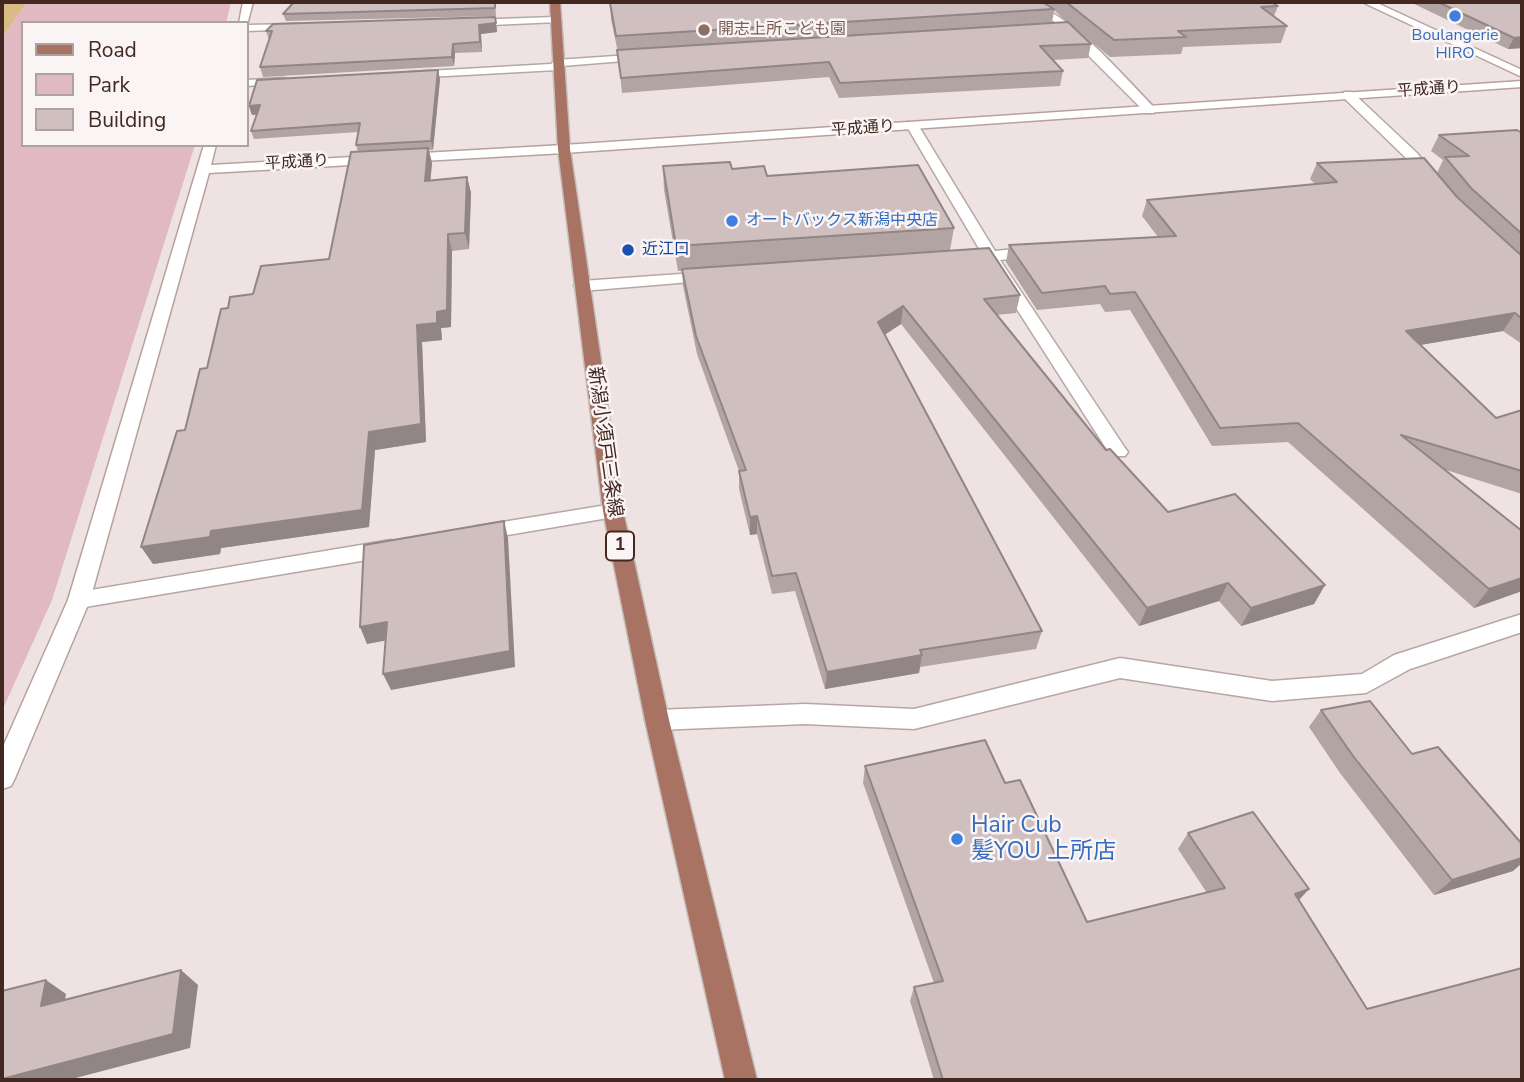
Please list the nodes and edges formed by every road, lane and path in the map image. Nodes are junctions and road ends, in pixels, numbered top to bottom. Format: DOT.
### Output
graph roads {
  1 [pos="248,2"];
  2 [pos="1022,2"];
  3 [pos="1367,2"];
  4 [pos="555,11"];
  5 [pos="244,21"];
  6 [pos="461,23"];
  7 [pos="314,27"];
  8 [pos="248,29"];
  9 [pos="1066,30"];
  10 [pos="1052,31"];
  11 [pos="653,56"];
  12 [pos="557,65"];
  13 [pos="1522,74"];
  14 [pos="395,76"];
  15 [pos="301,80"];
  16 [pos="248,83"];
  17 [pos="1522,84"];
  18 [pos="1348,96"];
  19 [pos="1150,110"];
  20 [pos="912,125"];
  21 [pos="210,147"];
  22 [pos="564,149"];
  23 [pos="204,169"];
  24 [pos="1438,188"];
  25 [pos="1044,251"];
  26 [pos="991,257"];
  27 [pos="950,260"];
  28 [pos="719,276"];
  29 [pos="582,286"];
  30 [pos="1118,452"];
  31 [pos="613,511"];
  32 [pos="463,536"];
  33 [pos="408,545"];
  34 [pos="79,600"];
  35 [pos="1522,623"];
  36 [pos="657,720"];
  37 [pos="2,778"];
  38 [pos="741,1080"];
  1 -- 5 [label="street"];
  2 -- 9 [label="street"];
  3 -- 13 [label="street"];
  4 -- 6 [label="street"];
  4 -- 12 [label="main road, 新潟小須戸三条線 / 1"];
  7 -- 8 [label="street"];
  9 -- 10 [label="street"];
  9 -- 19 [label="street"];
  11 -- 12 [label="street"];
  12 -- 14 [label="street"];
  12 -- 22 [label="main road, 新潟小須戸三条線 / 1"];
  15 -- 16 [label="street"];
  17 -- 18 [label="street, 平成通り"];
  18 -- 19 [label="street, 平成通り"];
  18 -- 24 [label="street"];
  19 -- 20 [label="street, 平成通り"];
  20 -- 22 [label="street, 平成通り"];
  20 -- 26 [label="street"];
  21 -- 23 [label="street"];
  22 -- 23 [label="street, 平成通り"];
  22 -- 29 [label="main road, 新潟小須戸三条線 / 1"];
  23 -- 34 [label="street"];
  25 -- 26 [label="street"];
  26 -- 27 [label="street"];
  26 -- 30 [label="street"];
  28 -- 29 [label="street"];
  29 -- 31 [label="main road, 新潟小須戸三条線 / 1"];
  31 -- 32 [label="street"];
  31 -- 36 [label="main road, 新潟小須戸三条線 / 1"];
  33 -- 34 [label="street"];
  34 -- 37 [label="street"];
  35 -- 36 [label="street"];
  36 -- 38 [label="main road, 新潟小須戸三条線 / 1"];
}
